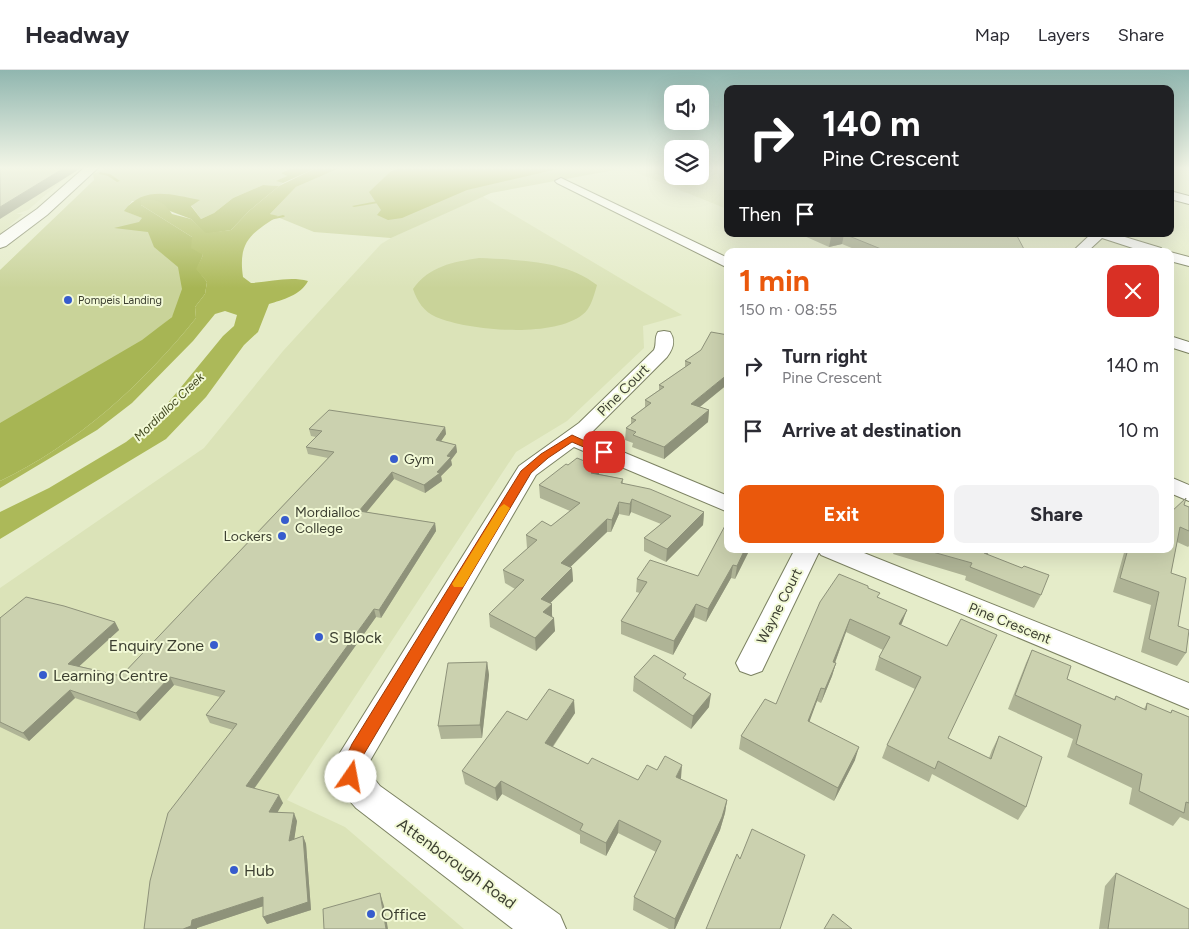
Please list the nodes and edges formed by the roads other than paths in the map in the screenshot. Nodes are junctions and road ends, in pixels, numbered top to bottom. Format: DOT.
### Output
graph roads {
  1 [pos="46,208"];
  2 [pos="615,208"];
  3 [pos="1097,237"];
  4 [pos="1111,237"];
  5 [pos="1084,248"];
  6 [pos="1146,248"];
  7 [pos="3,249"];
  8 [pos="1174,257"];
  9 [pos="724,262"];
  10 [pos="1189,262"];
  11 [pos="664,336"];
  12 [pos="1174,342"];
  13 [pos="1189,348"];
  14 [pos="572,438"];
  15 [pos="1174,486"];
  16 [pos="1189,494"];
  17 [pos="724,503"];
  18 [pos="806,553"];
  19 [pos="840,553"];
  20 [pos="751,663"];
  21 [pos="1189,696"];
  22 [pos="546,929"];
  1 -- 7 [label="street"];
  2 -- 9 [label="street"];
  3 -- 5 [label="street"];
  4 -- 6 [label="street"];
  8 -- 10 [label="street"];
  11 -- 14 [label="street, Pine Court"];
  12 -- 13 [label="street"];
  14 -- 17 [label="street"];
  14 -- 22 [label="street, Attenborough Road"];
  15 -- 16 [label="street"];
  18 -- 20 [label="street, Wayne Court"];
  19 -- 21 [label="street, Pine Crescent"];
}
